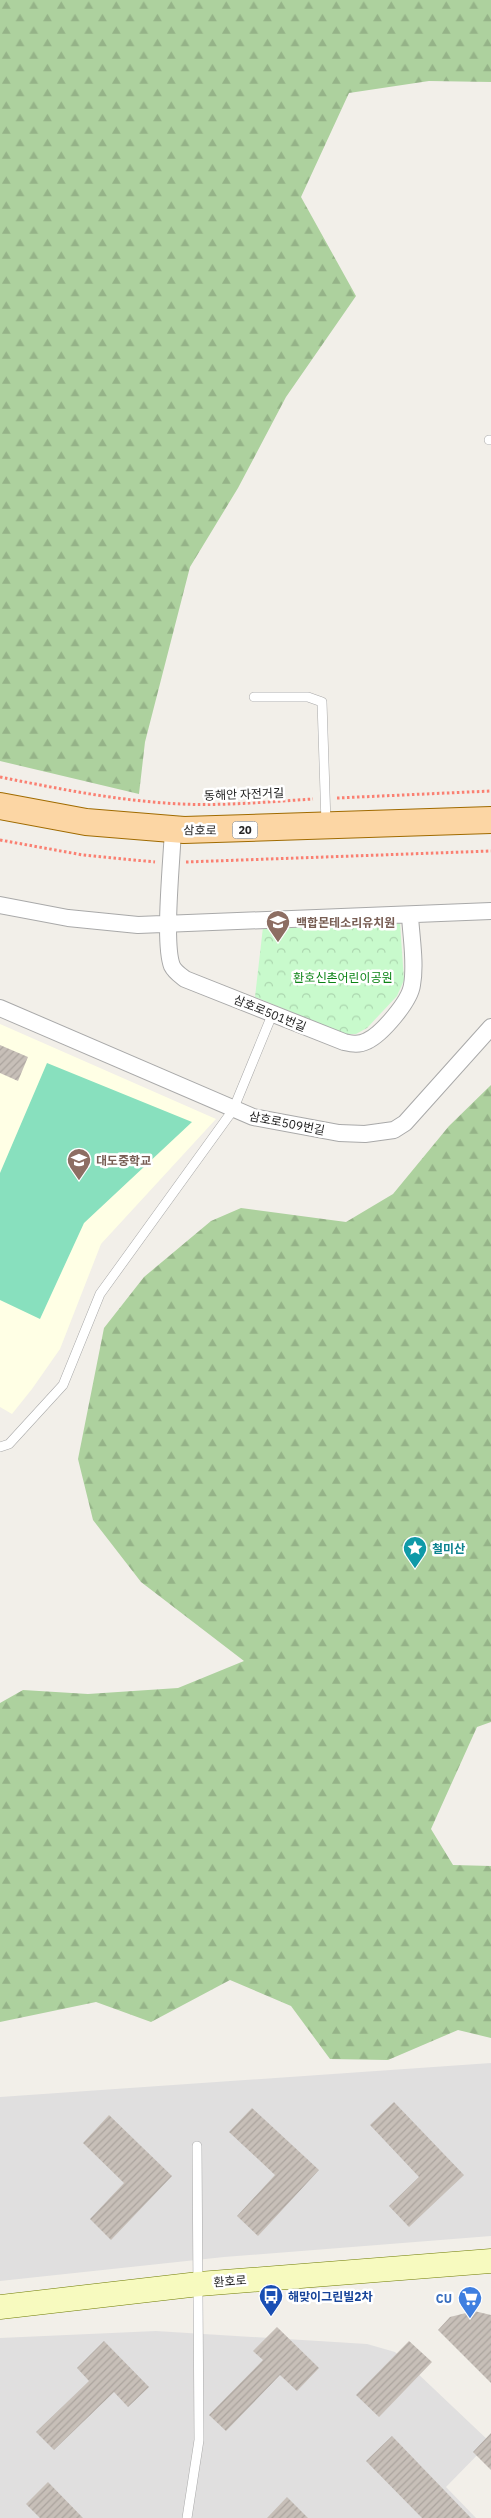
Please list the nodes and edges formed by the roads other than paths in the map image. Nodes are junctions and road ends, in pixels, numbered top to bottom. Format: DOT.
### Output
graph roads {
  1 [pos="254,697"];
  2 [pos="0,806"];
  3 [pos="491,820"];
  4 [pos="326,825"];
  5 [pos="173,829"];
  6 [pos="0,906"];
  7 [pos="491,911"];
  8 [pos="410,915"];
  9 [pos="169,925"];
  10 [pos="0,1008"];
  11 [pos="272,1015"];
  12 [pos="491,1027"];
  13 [pos="232,1110"];
  14 [pos="0,1447"];
  15 [pos="197,2146"];
  16 [pos="491,2261"];
  17 [pos="199,2284"];
  18 [pos="0,2307"];
  19 [pos="187,2518"];
  1 -- 4 [label="lane"];
  2 -- 5 [label="main road, 삼호로 / 20"];
  3 -- 4 [label="main road, 삼호로 / 20"];
  4 -- 5 [label="main road, 삼호로 / 20"];
  5 -- 9 [label="street, 삼호로501번길"];
  6 -- 9 [label="street"];
  7 -- 8 [label="street"];
  8 -- 9 [label="street"];
  8 -- 11 [label="street, 삼호로501번길"];
  9 -- 11 [label="street, 삼호로501번길"];
  10 -- 13 [label="street, 삼호로509번길"];
  11 -- 13 [label="lane"];
  12 -- 13 [label="street, 삼호로509번길"];
  13 -- 14 [label="lane"];
  15 -- 17 [label="lane"];
  16 -- 17 [label="street, 환호로"];
  17 -- 18 [label="street, 환호로"];
  17 -- 19 [label="lane"];
}
